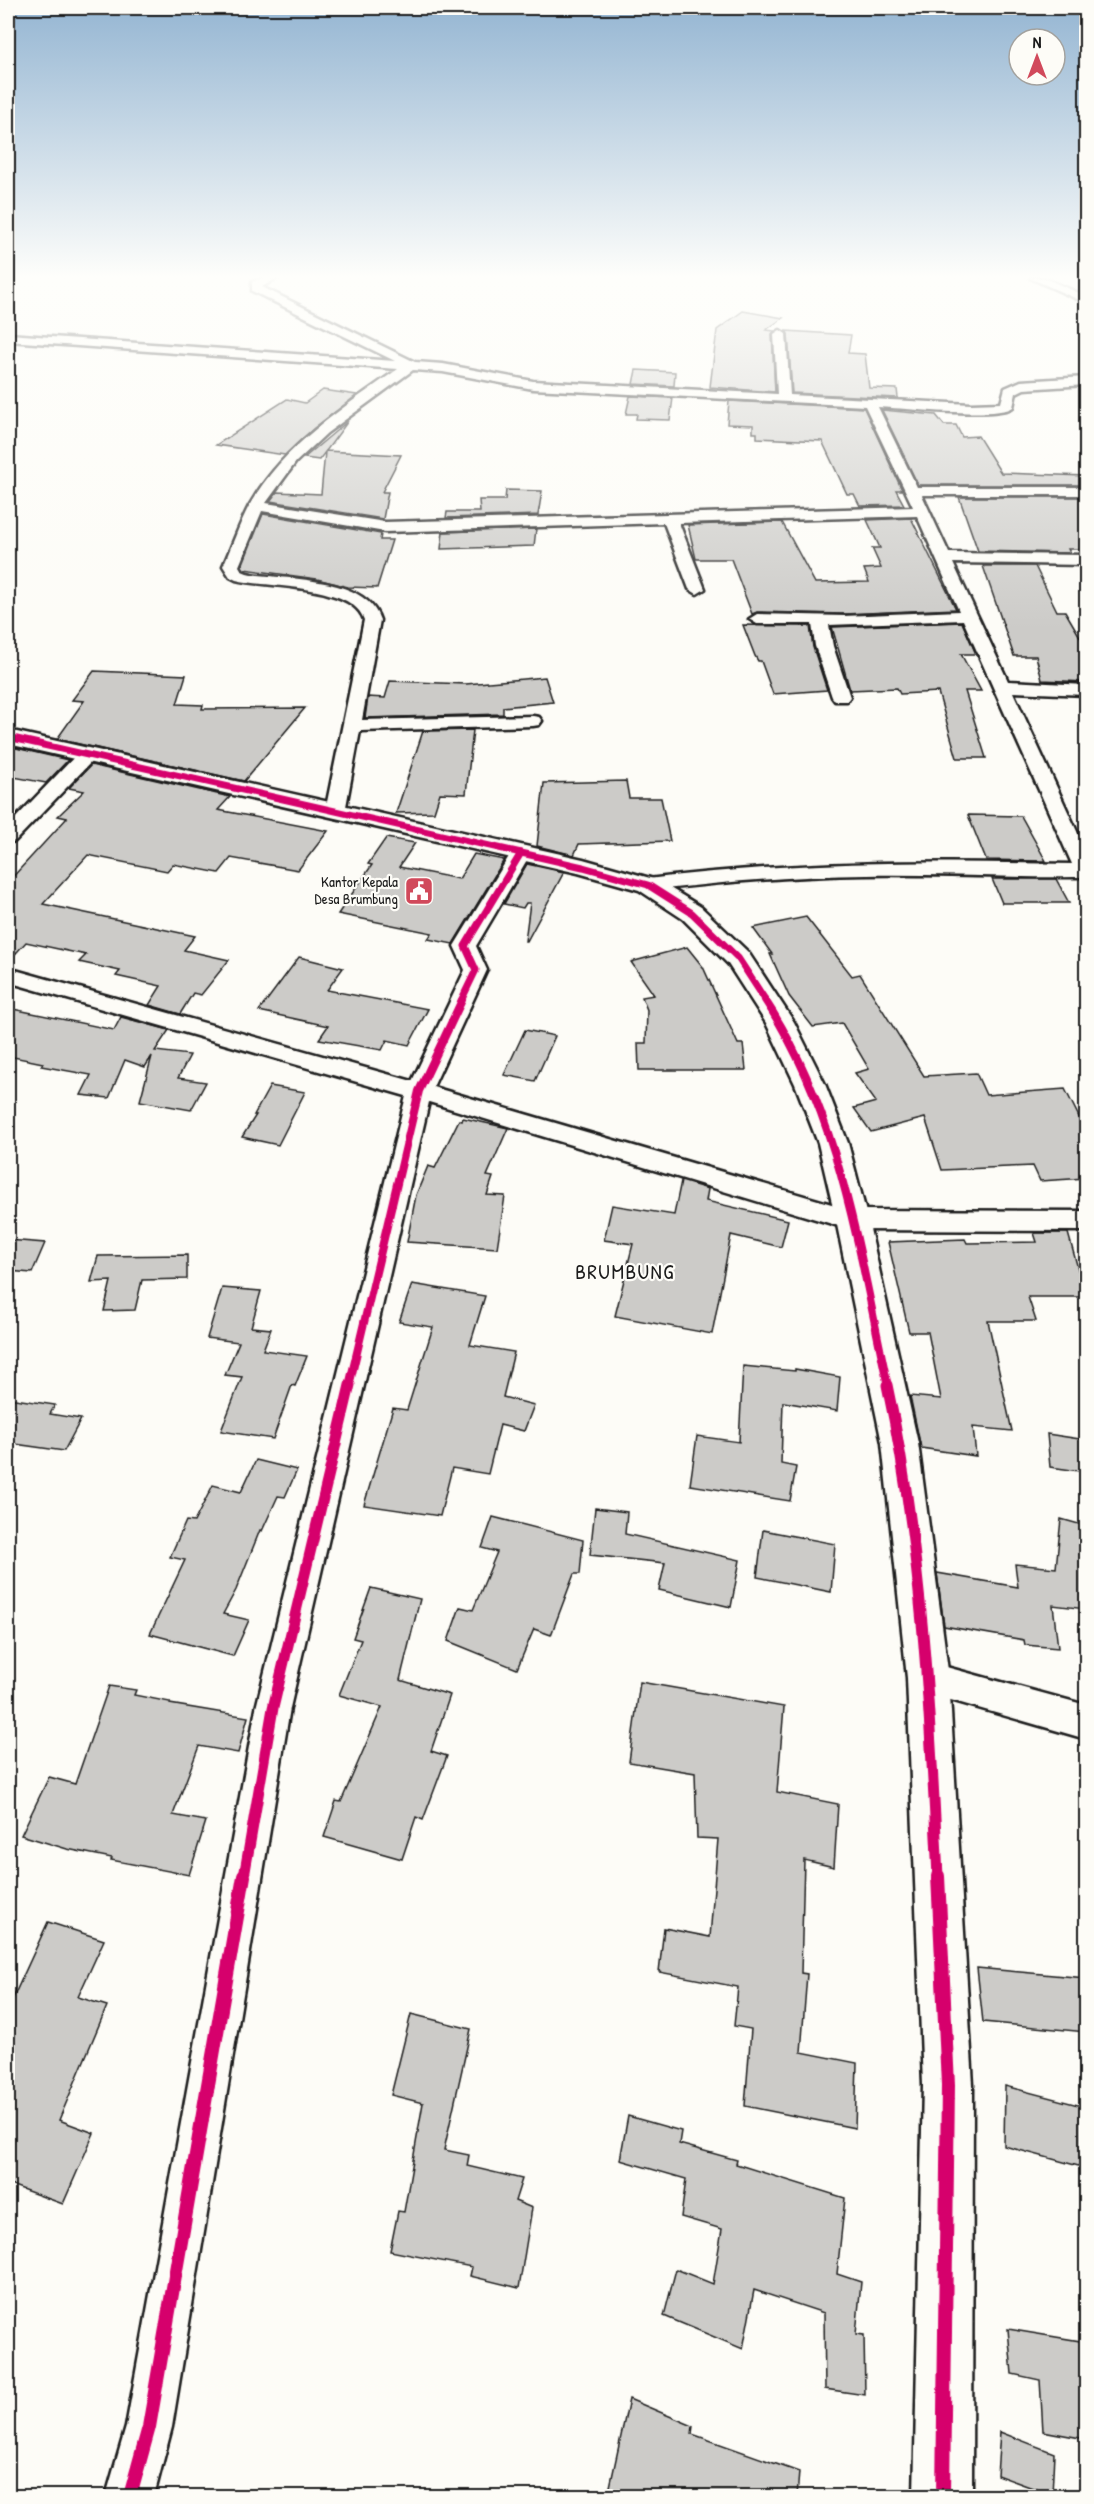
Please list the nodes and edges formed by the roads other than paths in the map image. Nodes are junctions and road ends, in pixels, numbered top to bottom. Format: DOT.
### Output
graph roads {
  1 [pos="370,395"];
  2 [pos="722,395"];
  3 [pos="783,395"];
  4 [pos="1011,395"];
  5 [pos="783,398"];
  6 [pos="869,402"];
  7 [pos="911,491"];
  8 [pos="1086,491"];
  9 [pos="257,506"];
  10 [pos="922,511"];
  11 [pos="670,519"];
  12 [pos="943,558"];
  13 [pos="1086,560"];
  14 [pos="697,589"];
  15 [pos="969,615"];
  16 [pos="757,619"];
  17 [pos="820,621"];
  18 [pos="1001,686"];
  19 [pos="1086,690"];
  20 [pos="842,697"];
  21 [pos="533,721"];
  22 [pos="350,726"];
  23 [pos="8,736"];
  24 [pos="87,755"];
  25 [pos="335,812"];
  26 [pos="8,837"];
  27 [pos="521,853"];
  28 [pos="1085,871"];
  29 [pos="648,885"];
  30 [pos="8,975"];
  31 [pos="419,1091"];
  32 [pos="852,1220"];
  33 [pos="1086,1221"];
  34 [pos="928,1677"];
  35 [pos="1086,1722"];
  36 [pos="130,2496"];
  37 [pos="943,2496"];
  1 -- 9 [label="street"];
  2 -- 5 [label="street"];
  3 -- 5 [label="street"];
  4 -- 6 [label="street"];
  5 -- 6 [label="street"];
  6 -- 7 [label="street"];
  7 -- 8 [label="street"];
  7 -- 10 [label="street"];
  9 -- 11 [label="street"];
  9 -- 22 [label="street"];
  10 -- 11 [label="street"];
  10 -- 12 [label="street"];
  11 -- 14 [label="street"];
  12 -- 13 [label="street"];
  12 -- 15 [label="street"];
  15 -- 17 [label="street"];
  15 -- 18 [label="street"];
  16 -- 17 [label="street"];
  17 -- 20 [label="street"];
  18 -- 19 [label="street"];
  18 -- 28 [label="street"];
  21 -- 22 [label="street"];
  22 -- 25 [label="street"];
  23 -- 24 [label="street"];
  24 -- 25 [label="street"];
  24 -- 26 [label="street"];
  25 -- 27 [label="street"];
  27 -- 29 [label="street"];
  27 -- 31 [label="street"];
  28 -- 29 [label="street"];
  29 -- 32 [label="street"];
  30 -- 31 [label="street"];
  31 -- 32 [label="street"];
  31 -- 36 [label="street"];
  32 -- 33 [label="street"];
  32 -- 34 [label="street"];
  34 -- 35 [label="street"];
  34 -- 37 [label="street"];
}
